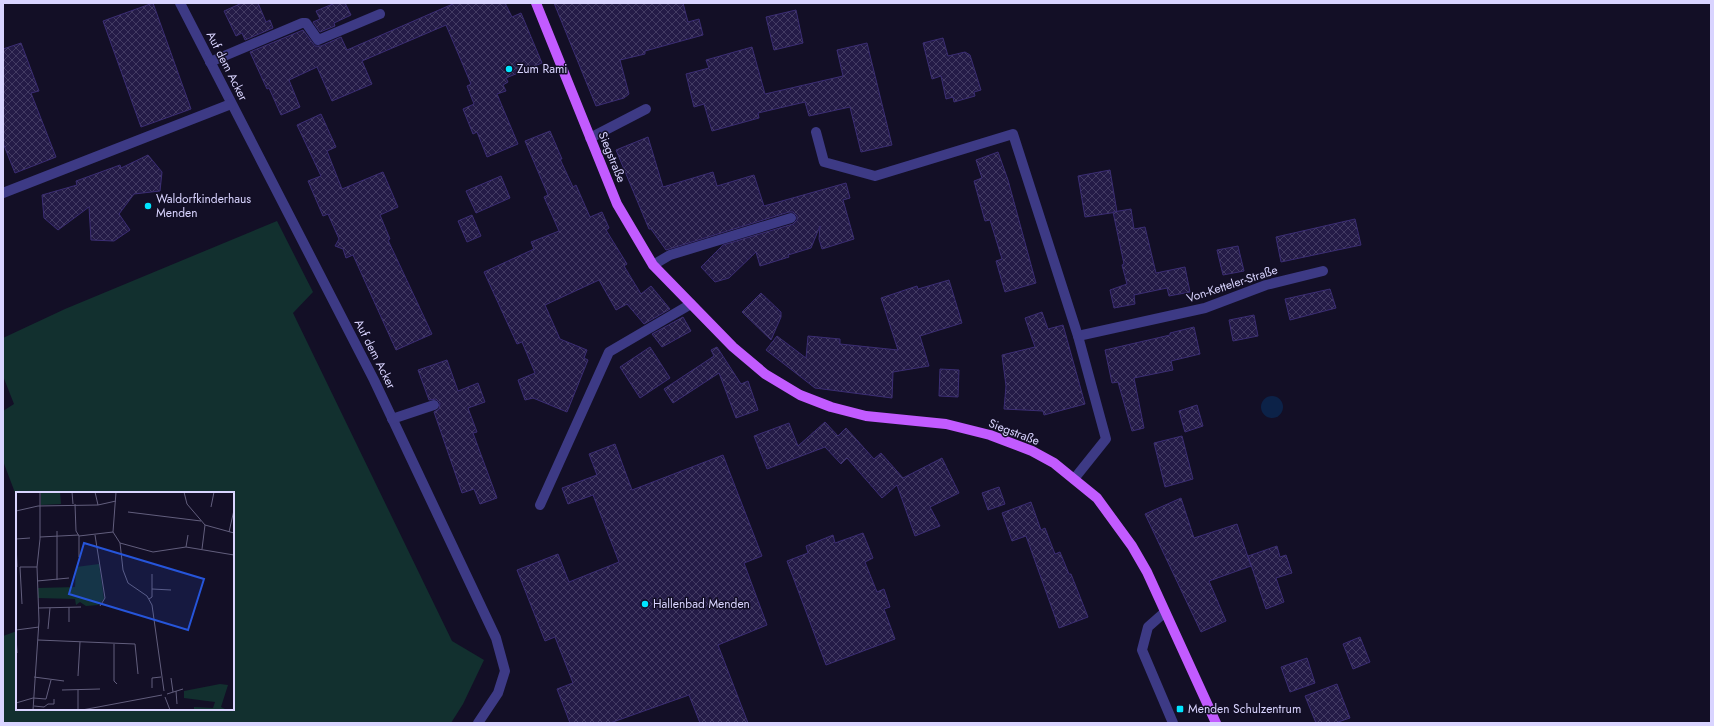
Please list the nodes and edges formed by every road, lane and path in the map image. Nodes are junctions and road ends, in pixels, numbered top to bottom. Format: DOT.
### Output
graph roads {
  1 [pos="180,3"];
  2 [pos="536,3"];
  3 [pos="380,14"];
  4 [pos="210,62"];
  5 [pos="232,104"];
  6 [pos="646,109"];
  7 [pos="816,132"];
  8 [pos="590,138"];
  9 [pos="3,193"];
  10 [pos="792,218"];
  11 [pos="654,265"];
  12 [pos="1323,271"];
  13 [pos="691,304"];
  14 [pos="1078,336"];
  15 [pos="434,405"];
  16 [pos="392,419"];
  17 [pos="1074,479"];
  18 [pos="540,505"];
  19 [pos="1165,612"];
  20 [pos="478,723"];
  21 [pos="1173,723"];
  22 [pos="1216,723"];
  1 -- 4 [label="street, Auf dem Acker"];
  2 -- 8 [label="main road, Siegstraße"];
  3 -- 4 [label="street"];
  4 -- 5 [label="street, Auf dem Acker"];
  5 -- 9 [label="street"];
  5 -- 16 [label="street, Auf dem Acker"];
  6 -- 8 [label="street"];
  7 -- 14 [label="street"];
  8 -- 11 [label="main road, Siegstraße"];
  10 -- 11 [label="street"];
  11 -- 13 [label="main road, Siegstraße"];
  12 -- 14 [label="street, Von-Ketteler-Straße"];
  13 -- 17 [label="main road, Siegstraße"];
  13 -- 18 [label="street"];
  14 -- 17 [label="street"];
  15 -- 16 [label="street"];
  16 -- 20 [label="street, Auf dem Acker"];
  17 -- 19 [label="main road, Siegstraße"];
  19 -- 21 [label="street"];
  19 -- 22 [label="main road, Siegstraße"];
}
